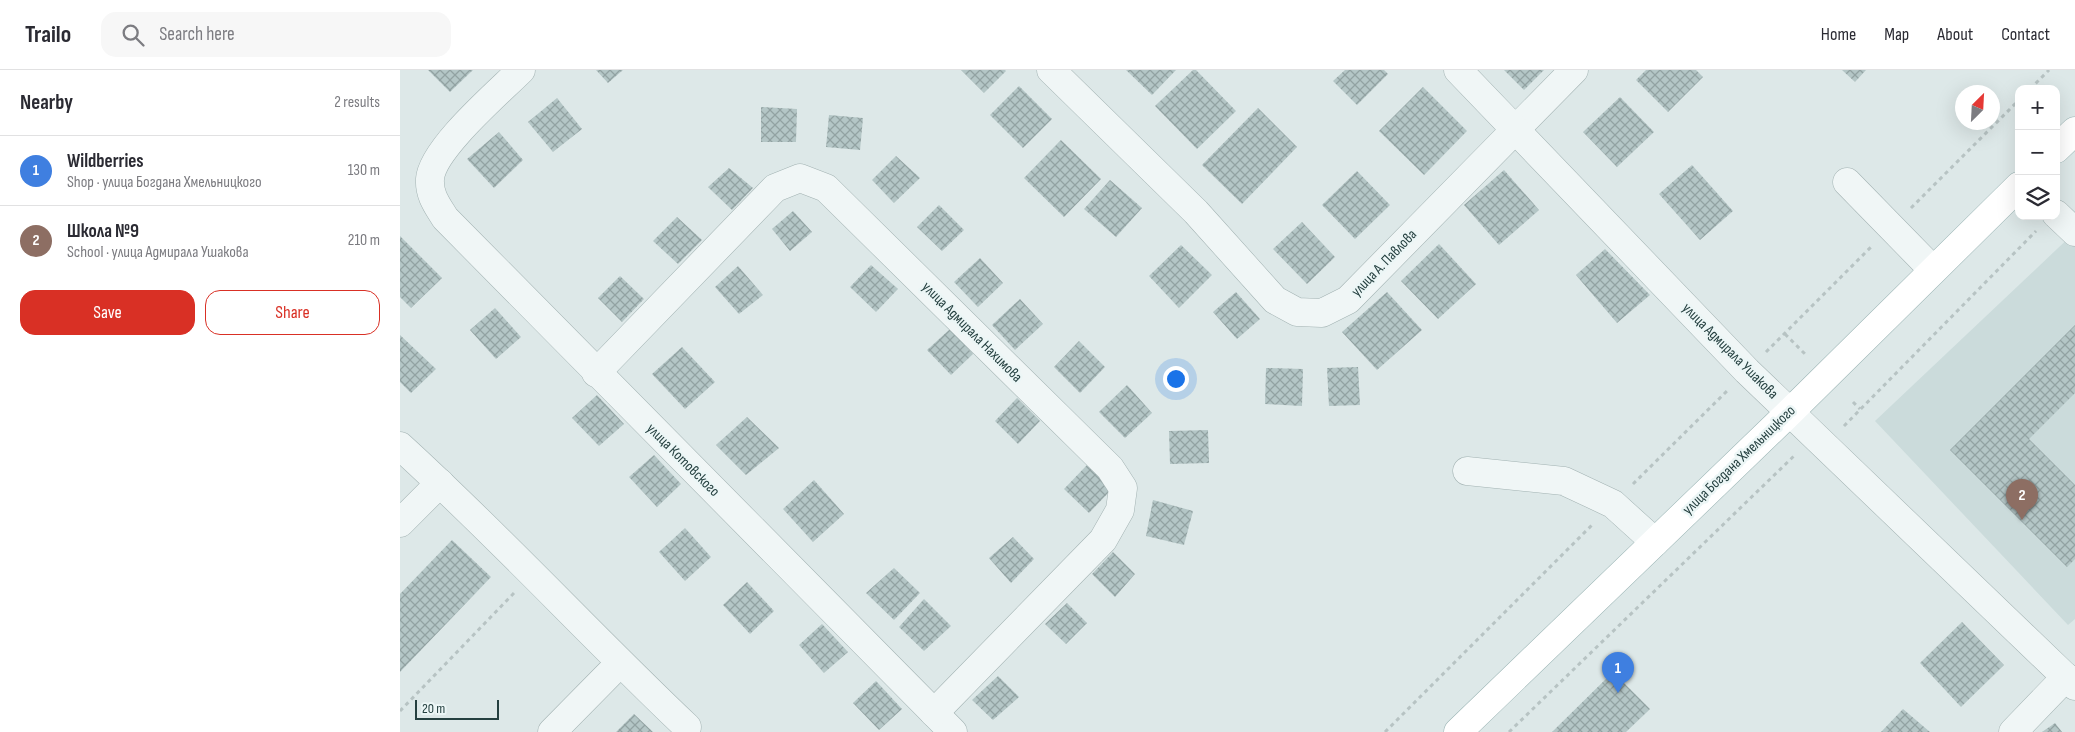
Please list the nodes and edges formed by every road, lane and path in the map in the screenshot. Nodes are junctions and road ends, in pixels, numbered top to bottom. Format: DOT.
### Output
graph roads {
  1 [pos="521,70"];
  2 [pos="1050,70"];
  3 [pos="1458,70"];
  4 [pos="1574,70"];
  5 [pos="2049,70"];
  6 [pos="2034,85"];
  7 [pos="2015,104"];
  8 [pos="1515,128"];
  9 [pos="2075,131"];
  10 [pos="2060,145"];
  11 [pos="1847,182"];
  12 [pos="2015,190"];
  13 [pos="1909,210"];
  14 [pos="2046,222"];
  15 [pos="2075,232"];
  16 [pos="1872,247"];
  17 [pos="1933,270"];
  18 [pos="1785,334"];
  19 [pos="1806,355"];
  20 [pos="1760,359"];
  21 [pos="596,373"];
  22 [pos="1734,385"];
  23 [pos="1853,402"];
  24 [pos="1860,410"];
  25 [pos="1790,412"];
  26 [pos="1838,432"];
  27 [pos="400,446"];
  28 [pos="1801,449"];
  29 [pos="1467,471"];
  30 [pos="440,482"];
  31 [pos="1613,504"];
  32 [pos="400,523"];
  33 [pos="1655,542"];
  34 [pos="531,575"];
  35 [pos="620,663"];
  36 [pos="2071,682"];
  37 [pos="400,711"];
  38 [pos="934,713"];
  39 [pos="687,727"];
  40 [pos="552,732"];
  41 [pos="953,732"];
  42 [pos="1385,732"];
  43 [pos="1458,732"];
  44 [pos="1509,732"];
  45 [pos="2013,732"];
  1 -- 21 [label="street, улица Котовского"];
  2 -- 8 [label="street, улица А. Павлова"];
  3 -- 8 [label="street, улица Адмирала Ушакова"];
  4 -- 8 [label="street, улица А. Павлова"];
  5 -- 6 [label="path"];
  7 -- 13 [label="path"];
  8 -- 25 [label="street, улица Адмирала Ушакова"];
  9 -- 10 [label="main road"];
  11 -- 17 [label="street"];
  12 -- 17 [label="main road, улица Богдана Хмельницкого"];
  14 -- 15 [label="street"];
  14 -- 24 [label="path"];
  16 -- 18 [label="path"];
  17 -- 25 [label="main road, улица Богдана Хмельницкого"];
  18 -- 19 [label="path"];
  18 -- 20 [label="path"];
  21 -- 38 [label="street, улица Котовского"];
  21 -- 38 [label="street, улица Адмирала Нахимова"];
  22 -- 31 [label="path"];
  23 -- 24 [label="path"];
  24 -- 26 [label="path"];
  25 -- 33 [label="main road, улица Богдана Хмельницкого"];
  25 -- 36 [label="street, улица Адмирала Ушакова"];
  27 -- 30 [label="street"];
  28 -- 44 [label="path"];
  29 -- 31 [label="street"];
  30 -- 32 [label="street"];
  30 -- 34 [label="street"];
  31 -- 33 [label="street"];
  31 -- 42 [label="path"];
  33 -- 43 [label="main road, улица Богдана Хмельницкого"];
  34 -- 35 [label="street"];
  34 -- 37 [label="path"];
  35 -- 39 [label="street"];
  35 -- 40 [label="street"];
  36 -- 45 [label="street"];
  38 -- 41 [label="street, улица Котовского"];
}
